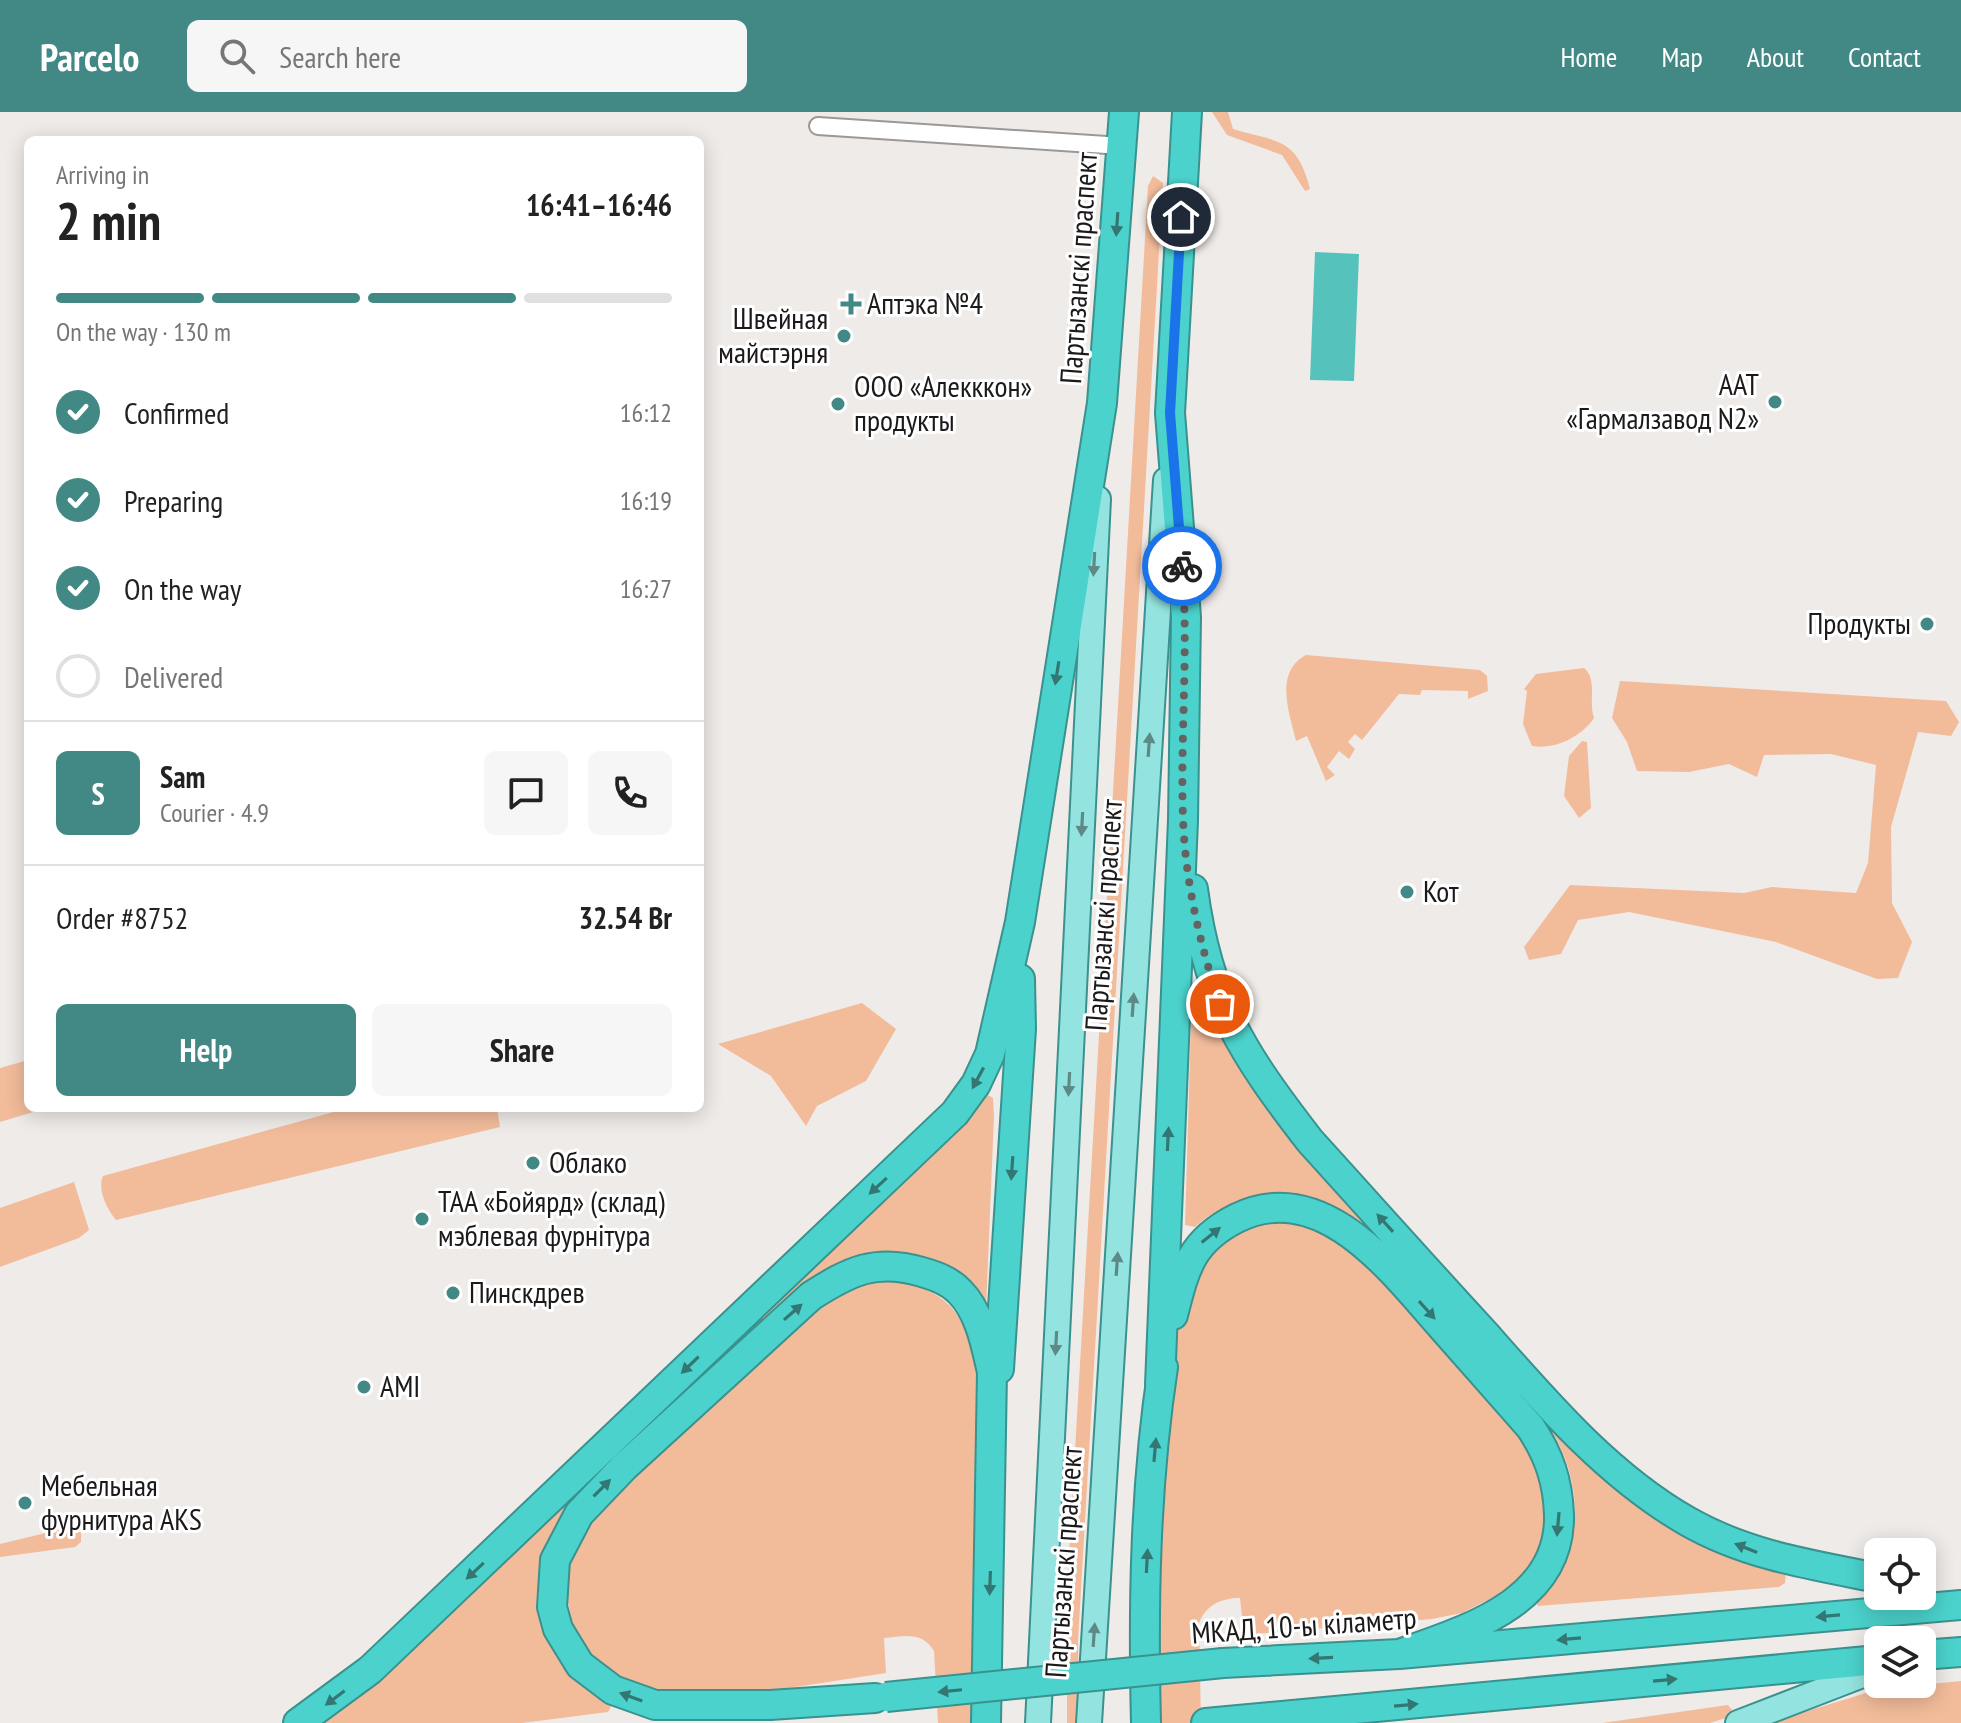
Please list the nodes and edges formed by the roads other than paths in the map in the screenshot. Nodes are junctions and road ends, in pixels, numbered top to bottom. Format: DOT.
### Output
graph roads {
  1 [pos="1124,112"];
  2 [pos="1187,112"];
  3 [pos="818,126"];
  4 [pos="1122,146"];
  5 [pos="1102,403"];
  6 [pos="1170,413"];
  7 [pos="1183,820"];
  8 [pos="1020,922"];
  9 [pos="1160,1385"];
  10 [pos="992,1505"];
  11 [pos="1864,1576"];
  12 [pos="1936,1591"];
  13 [pos="1961,1597"];
  14 [pos="1961,1605"];
  15 [pos="1961,1652"];
  16 [pos="1399,1654"];
  17 [pos="1936,1654"];
  18 [pos="1864,1661"];
  19 [pos="1864,1674"];
  20 [pos="881,1697"];
  21 [pos="1300,1715"];
  22 [pos="1214,1722"];
  23 [pos="298,1723"];
  24 [pos="651,1723"];
  25 [pos="986,1723"];
  26 [pos="1038,1723"];
  27 [pos="1089,1723"];
  28 [pos="1146,1723"];
  29 [pos="1379,1723"];
  30 [pos="1738,1723"];
  1 -- 4 [label="highway, Партызанскі праспект"];
  2 -- 6 [label="highway, Партызанскі праспект"];
  3 -- 4 [label="street"];
  4 -- 5 [label="highway, Партызанскі праспект, one-way"];
  5 -- 8 [label="highway, one-way"];
  5 -- 26 [label="main road, Партызанскі праспект, one-way"];
  6 -- 7 [label="highway"];
  27 -- 6 [label="main road, Партызанскі праспект, one-way"];
  9 -- 7 [label="highway, one-way"];
  11 -- 7 [label="highway, one-way"];
  8 -- 10 [label="highway, one-way"];
  8 -- 23 [label="highway, one-way"];
  9 -- 16 [label="highway, one-way"];
  28 -- 9 [label="highway, one-way"];
  20 -- 10 [label="highway, one-way"];
  10 -- 25 [label="highway, one-way"];
  12 -- 13 [label="highway"];
  14 -- 16 [label="highway, МКАД, 10-ы кіламетр, one-way"];
  15 -- 17 [label="highway"];
  16 -- 20 [label="highway, МКАД, 10-ы кіламетр, one-way, bridge"];
  21 -- 18 [label="highway, one-way"];
  19 -- 30 [label="main road"];
  20 -- 24 [label="highway, МКАД, 10-ы кіламетр"];
  21 -- 22 [label="highway"];
  21 -- 29 [label="highway"];
}
